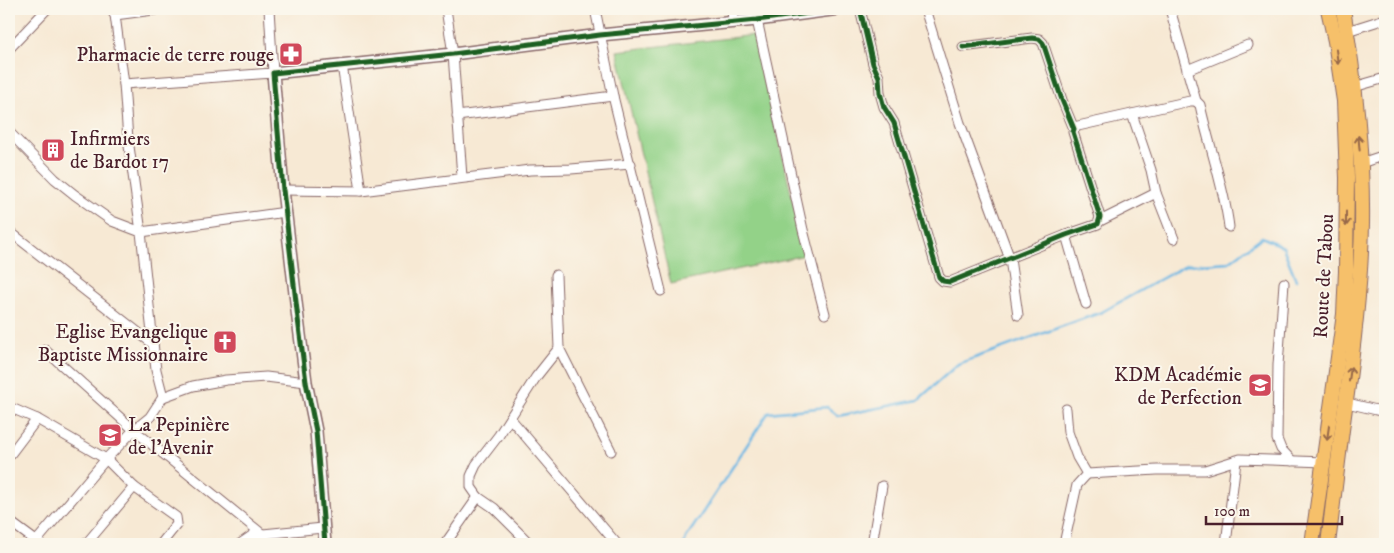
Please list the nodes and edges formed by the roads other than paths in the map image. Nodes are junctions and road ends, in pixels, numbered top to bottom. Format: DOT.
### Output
graph roads {
  1 [pos="46,9"];
  2 [pos="161,9"];
  3 [pos="269,9"];
  4 [pos="446,9"];
  5 [pos="595,9"];
  6 [pos="732,9"];
  7 [pos="839,9"];
  8 [pos="860,9"];
  9 [pos="925,9"];
  10 [pos="1170,9"];
  11 [pos="1328,9"];
  12 [pos="1343,9"];
  13 [pos="818,10"];
  14 [pos="112,12"];
  15 [pos="1385,19"];
  16 [pos="757,20"];
  17 [pos="733,22"];
  18 [pos="1347,31"];
  19 [pos="600,35"];
  20 [pos="1248,45"];
  21 [pos="964,47"];
  22 [pos="9,49"];
  23 [pos="452,54"];
  24 [pos="342,65"];
  25 [pos="1187,70"];
  26 [pos="273,73"];
  27 [pos="1385,78"];
  28 [pos="124,84"];
  29 [pos="1354,87"];
  30 [pos="613,96"];
  31 [pos="1196,101"];
  32 [pos="1132,114"];
  33 [pos="457,116"];
  34 [pos="1074,128"];
  35 [pos="9,132"];
  36 [pos="1385,154"];
  37 [pos="1361,163"];
  38 [pos="631,164"];
  39 [pos="462,177"];
  40 [pos="284,190"];
  41 [pos="362,190"];
  42 [pos="1156,193"];
  43 [pos="286,212"];
  44 [pos="1100,221"];
  45 [pos="1229,227"];
  46 [pos="9,231"];
  47 [pos="141,232"];
  48 [pos="1066,234"];
  49 [pos="1174,239"];
  50 [pos="1010,259"];
  51 [pos="556,275"];
  52 [pos="1284,283"];
  53 [pos="662,292"];
  54 [pos="1086,304"];
  55 [pos="825,314"];
  56 [pos="1018,315"];
  57 [pos="153,344"];
  58 [pos="559,348"];
  59 [pos="45,350"];
  60 [pos="306,382"];
  61 [pos="163,397"];
  62 [pos="1339,401"];
  63 [pos="9,407"];
  64 [pos="1066,409"];
  65 [pos="1385,412"];
  66 [pos="510,418"];
  67 [pos="37,419"];
  68 [pos="134,430"];
  69 [pos="611,451"];
  70 [pos="9,456"];
  71 [pos="106,459"];
  72 [pos="1236,461"];
  73 [pos="1292,461"];
  74 [pos="1324,462"];
  75 [pos="1087,474"];
  76 [pos="882,486"];
  77 [pos="134,487"];
  78 [pos="478,497"];
  79 [pos="9,522"];
  80 [pos="323,528"];
  81 [pos="262,534"];
  82 [pos="35,543"];
  83 [pos="86,544"];
  84 [pos="161,544"];
  85 [pos="240,544"];
  86 [pos="325,544"];
  87 [pos="445,544"];
  88 [pos="530,544"];
  89 [pos="618,544"];
  90 [pos="872,544"];
  91 [pos="1064,544"];
  92 [pos="1226,544"];
  93 [pos="1312,544"];
  94 [pos="1328,544"];
  1 -- 22 [label="street"];
  2 -- 14 [label="street"];
  3 -- 26 [label="street"];
  4 -- 23 [label="street"];
  5 -- 19 [label="street"];
  6 -- 17 [label="street"];
  7 -- 13 [label="street"];
  8 -- 50 [label="street"];
  9 -- 50 [label="street"];
  10 -- 25 [label="street"];
  11 -- 62 [label="main road, Route de Tabou, one-way"];
  12 -- 18 [label="main road, Route de Tabou"];
  13 -- 16 [label="street"];
  14 -- 28 [label="street"];
  15 -- 18 [label="street"];
  16 -- 17 [label="street"];
  16 -- 55 [label="street"];
  17 -- 19 [label="street"];
  18 -- 29 [label="main road, Route de Tabou"];
  19 -- 23 [label="street"];
  19 -- 30 [label="street"];
  20 -- 25 [label="street"];
  21 -- 34 [label="street"];
  23 -- 24 [label="street"];
  23 -- 33 [label="street"];
  24 -- 26 [label="street"];
  24 -- 41 [label="street"];
  25 -- 31 [label="street"];
  26 -- 28 [label="street"];
  26 -- 40 [label="street"];
  27 -- 29 [label="street"];
  28 -- 47 [label="street"];
  37 -- 29 [label="main road, Route de Tabou, one-way"];
  30 -- 33 [label="street"];
  30 -- 38 [label="street"];
  31 -- 32 [label="street"];
  31 -- 45 [label="street"];
  32 -- 34 [label="street"];
  32 -- 42 [label="street"];
  33 -- 39 [label="street"];
  34 -- 44 [label="street"];
  35 -- 47 [label="street"];
  36 -- 37 [label="street"];
  62 -- 37 [label="main road, Route de Tabou, one-way"];
  38 -- 39 [label="street"];
  38 -- 53 [label="street"];
  39 -- 41 [label="street"];
  40 -- 41 [label="street"];
  40 -- 43 [label="street"];
  42 -- 44 [label="street"];
  42 -- 49 [label="street"];
  43 -- 47 [label="street"];
  43 -- 60 [label="street"];
  44 -- 48 [label="street"];
  46 -- 57 [label="street"];
  47 -- 57 [label="street"];
  48 -- 50 [label="street"];
  48 -- 54 [label="street"];
  50 -- 56 [label="street"];
  51 -- 58 [label="street"];
  52 -- 73 [label="street"];
  57 -- 61 [label="street"];
  58 -- 66 [label="street"];
  58 -- 69 [label="street"];
  59 -- 68 [label="street"];
  60 -- 61 [label="street"];
  60 -- 80 [label="street"];
  61 -- 68 [label="street"];
  62 -- 65 [label="street"];
  62 -- 74 [label="main road, Route de Tabou, one-way"];
  62 -- 94 [label="main road, Route de Tabou"];
  63 -- 67 [label="street"];
  64 -- 75 [label="street"];
  66 -- 78 [label="street"];
  66 -- 89 [label="street"];
  67 -- 70 [label="street"];
  67 -- 71 [label="street"];
  68 -- 71 [label="street"];
  68 -- 81 [label="street"];
  71 -- 77 [label="street"];
  71 -- 82 [label="street"];
  72 -- 73 [label="street"];
  72 -- 75 [label="street"];
  72 -- 92 [label="street"];
  73 -- 74 [label="street"];
  74 -- 93 [label="main road, Route de Tabou"];
  75 -- 91 [label="street"];
  76 -- 90 [label="street"];
  77 -- 83 [label="street"];
  77 -- 84 [label="street"];
  78 -- 87 [label="street"];
  78 -- 88 [label="street"];
  79 -- 82 [label="street"];
  80 -- 81 [label="street"];
  80 -- 86 [label="street"];
  81 -- 85 [label="street"];
}
